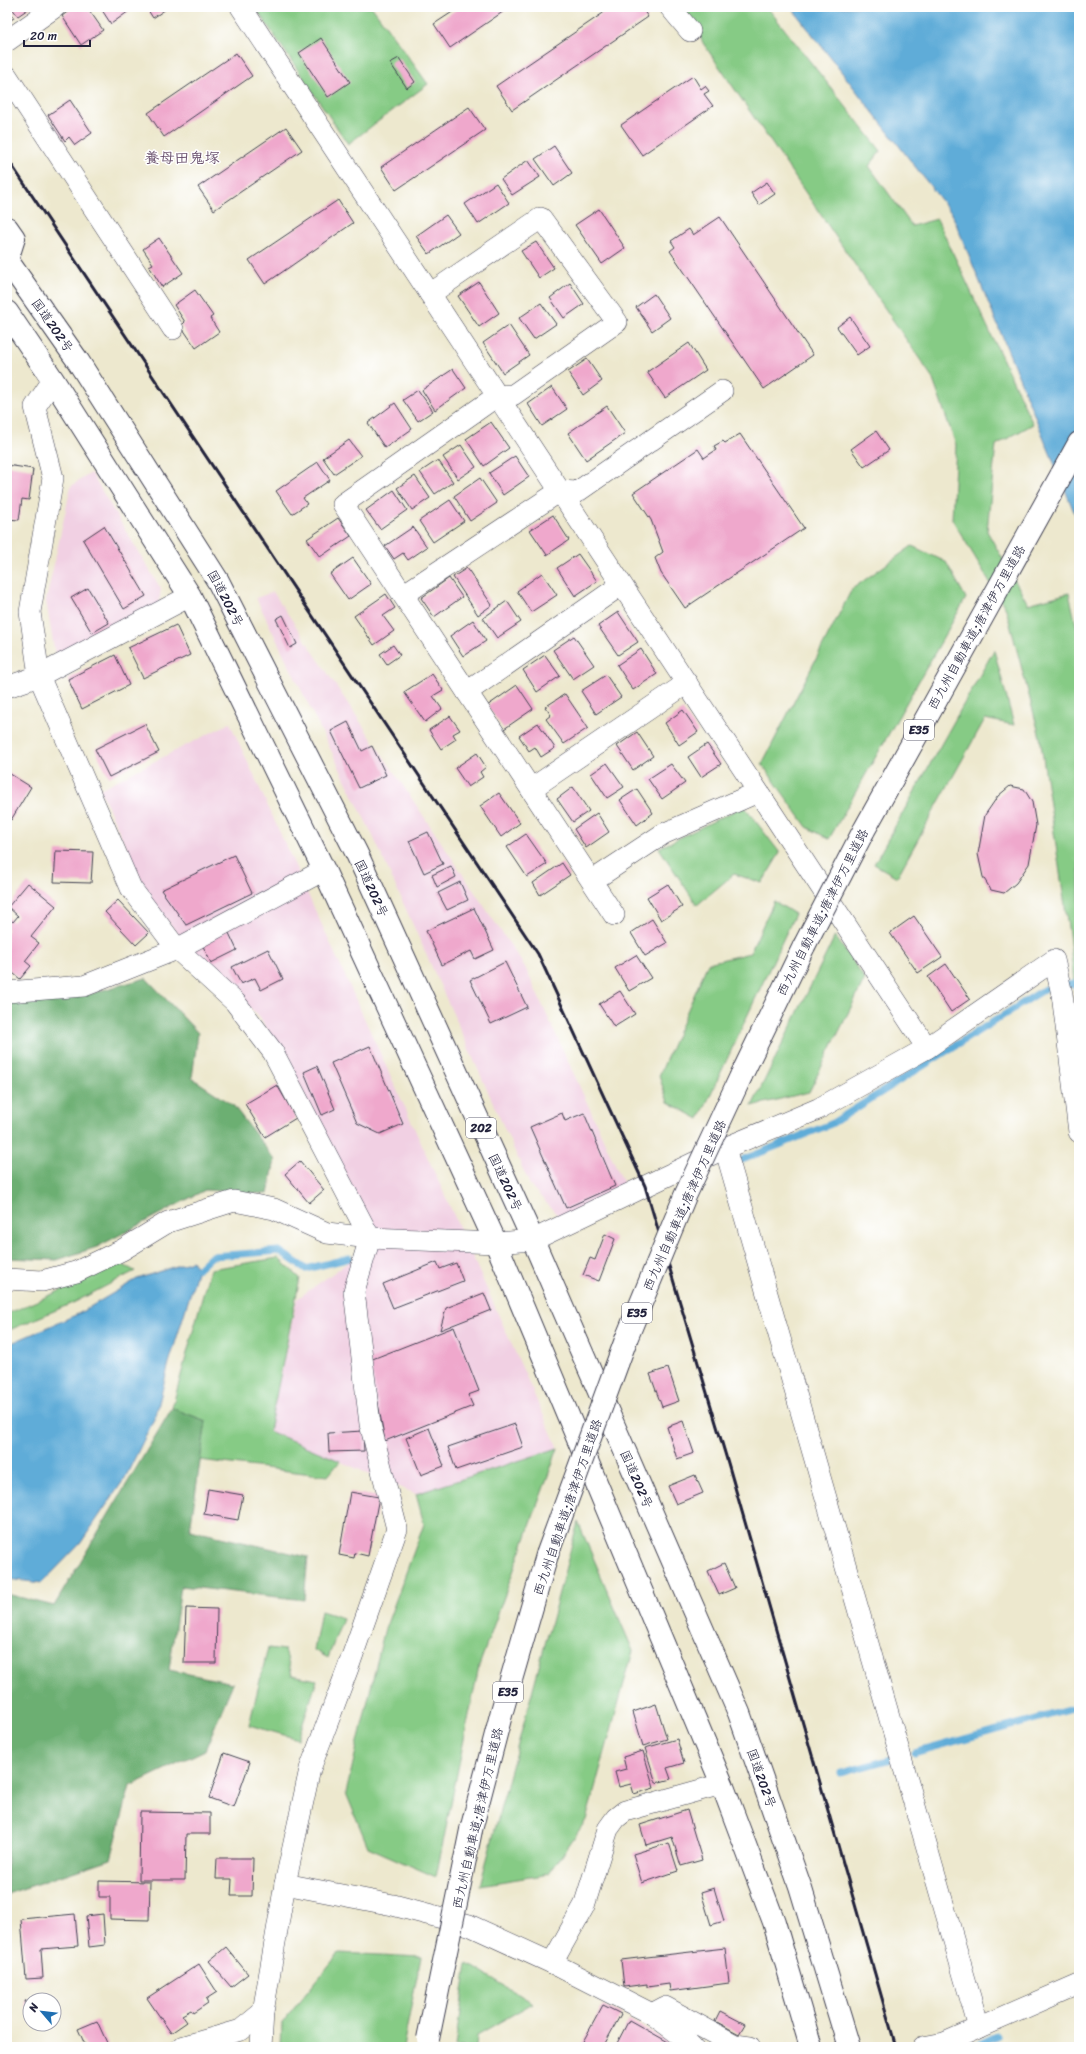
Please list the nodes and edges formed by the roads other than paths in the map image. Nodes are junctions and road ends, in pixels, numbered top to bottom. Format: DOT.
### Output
graph roads {
  1 [pos="55,7"];
  2 [pos="241,7"];
  3 [pos="670,7"];
  4 [pos="690,31"];
  5 [pos="7,41"];
  6 [pos="7,76"];
  7 [pos="7,228"];
  8 [pos="7,260"];
  9 [pos="430,294"];
  10 [pos="7,312"];
  11 [pos="173,329"];
  12 [pos="53,380"];
  13 [pos="722,392"];
  14 [pos="497,396"];
  15 [pos="1079,443"];
  16 [pos="560,491"];
  17 [pos="621,585"];
  18 [pos="404,595"];
  19 [pos="190,596"];
  20 [pos="39,676"];
  21 [pos="687,683"];
  22 [pos="7,687"];
  23 [pos="467,692"];
  24 [pos="531,789"];
  25 [pos="758,792"];
  26 [pos="324,870"];
  27 [pos="592,881"];
  28 [pos="614,915"];
  29 [pos="177,949"];
  30 [pos="7,992"];
  31 [pos="927,1048"];
  32 [pos="1079,1132"];
  33 [pos="725,1148"];
  34 [pos="370,1238"];
  35 [pos="533,1240"];
  36 [pos="496,1243"];
  37 [pos="7,1279"];
  38 [pos="722,1784"];
  39 [pos="285,1884"];
  40 [pos="552,1963"];
  41 [pos="1079,1984"];
  42 [pos="264,2012"];
  43 [pos="652,2014"];
  44 [pos="978,2028"];
  45 [pos="427,2043"];
  46 [pos="181,2047"];
  47 [pos="261,2047"];
  48 [pos="692,2047"];
  49 [pos="750,2047"];
  50 [pos="811,2047"];
  51 [pos="849,2047"];
  52 [pos="924,2047"];
  1 -- 5 [label="street"];
  2 -- 9 [label="street"];
  3 -- 4 [label="street"];
  6 -- 11 [label="street"];
  7 -- 8 [label="main road"];
  8 -- 35 [label="main road, 国道202号 / 202"];
  9 -- 14 [label="street"];
  9 -- 14 [label="street"];
  10 -- 12 [label="main road, 202"];
  12 -- 19 [label="main road, 202"];
  12 -- 20 [label="street"];
  13 -- 16 [label="street"];
  14 -- 16 [label="street"];
  14 -- 18 [label="street"];
  15 -- 45 [label="main road, 西九州自動車道;唐津伊万里道路 / E35, bridge"];
  16 -- 17 [label="street"];
  16 -- 18 [label="street"];
  17 -- 21 [label="street"];
  17 -- 23 [label="street"];
  18 -- 23 [label="street"];
  19 -- 20 [label="street"];
  19 -- 26 [label="main road, 202"];
  20 -- 22 [label="street"];
  20 -- 29 [label="street"];
  21 -- 24 [label="street"];
  21 -- 25 [label="street"];
  23 -- 24 [label="street"];
  24 -- 27 [label="street"];
  25 -- 27 [label="street"];
  25 -- 31 [label="street"];
  26 -- 29 [label="street"];
  26 -- 36 [label="main road, 202"];
  27 -- 28 [label="street"];
  29 -- 30 [label="street"];
  29 -- 34 [label="street"];
  31 -- 32 [label="street"];
  31 -- 33 [label="street"];
  33 -- 35 [label="street"];
  33 -- 44 [label="street"];
  34 -- 36 [label="street"];
  34 -- 37 [label="street"];
  34 -- 39 [label="street"];
  35 -- 36 [label="street"];
  35 -- 51 [label="main road, 国道202号 / 202"];
  36 -- 38 [label="main road, 202"];
  38 -- 40 [label="street"];
  38 -- 50 [label="main road, 202"];
  39 -- 40 [label="street"];
  39 -- 42 [label="street"];
  40 -- 43 [label="street"];
  41 -- 44 [label="street"];
  42 -- 46 [label="street"];
  42 -- 47 [label="street"];
  43 -- 48 [label="street"];
  43 -- 49 [label="street"];
  44 -- 52 [label="street"];
}
